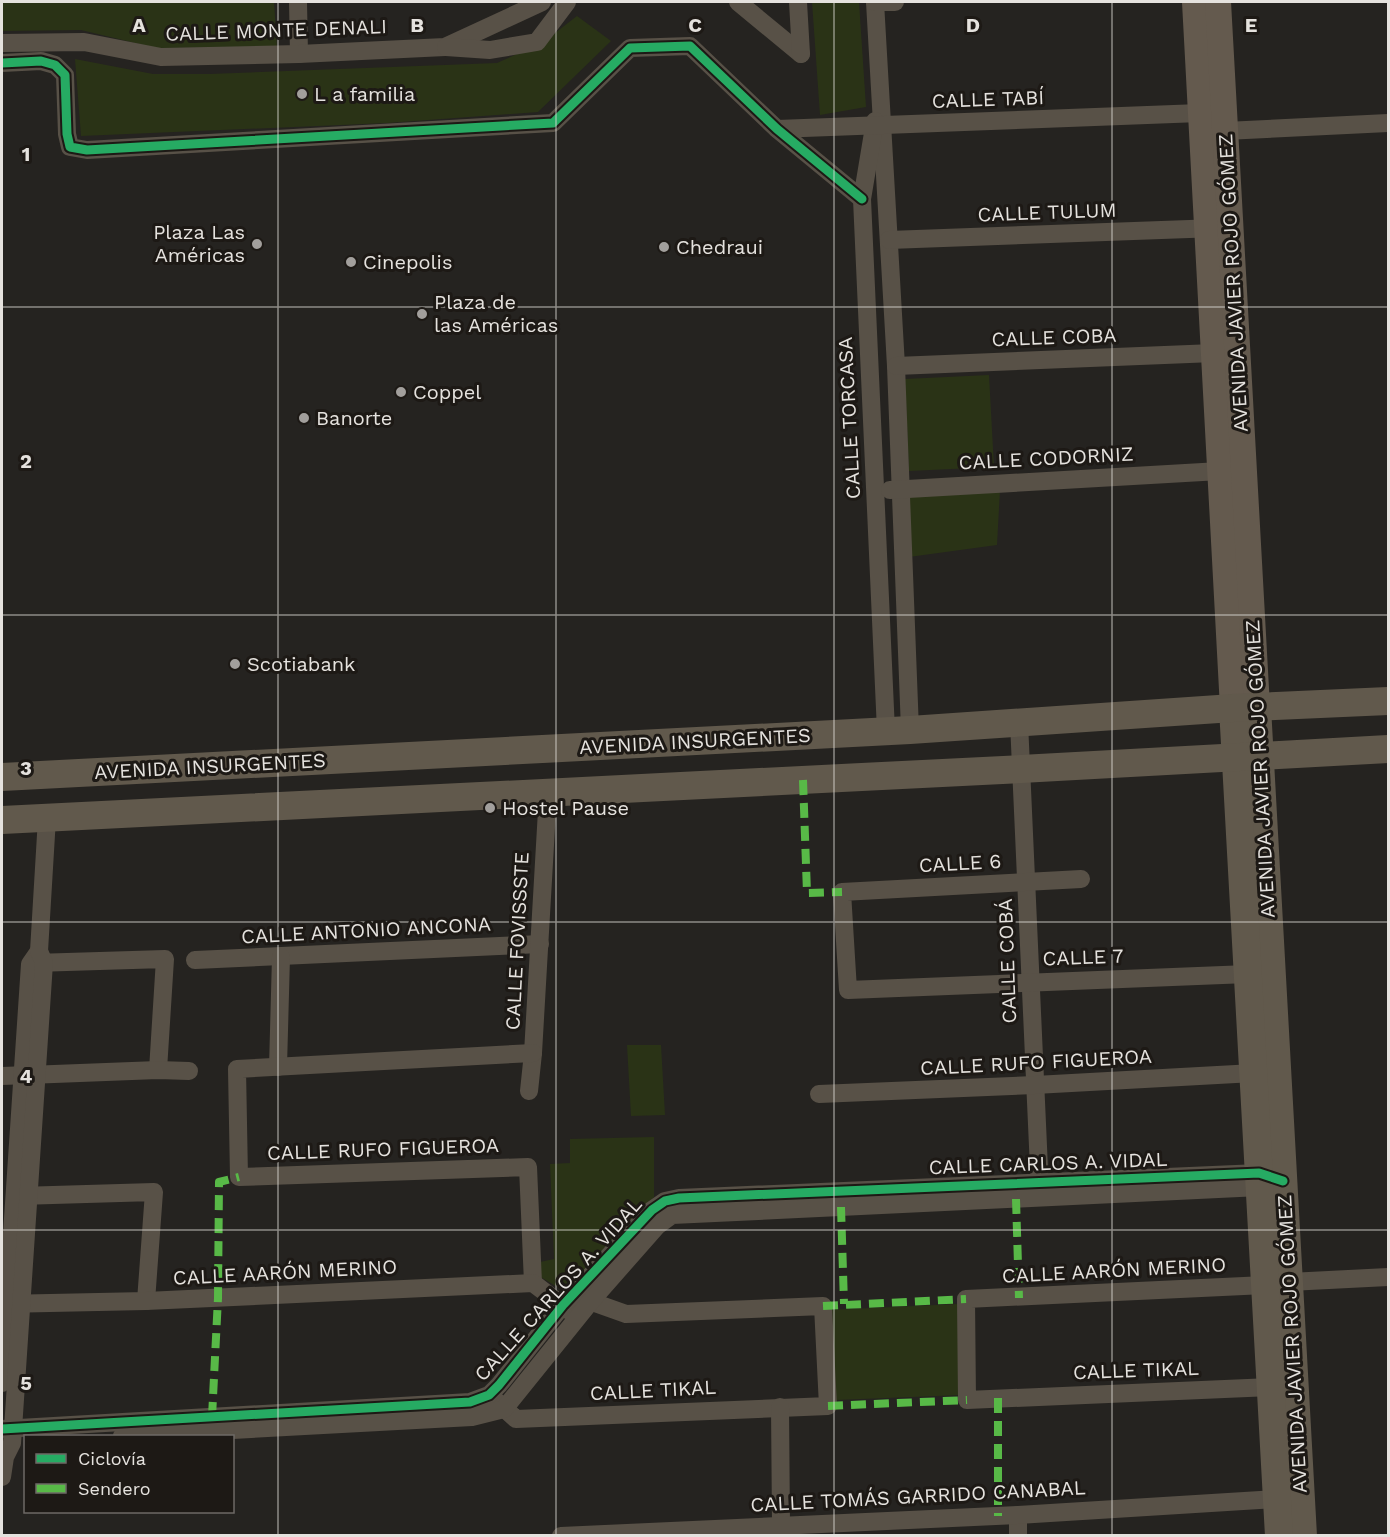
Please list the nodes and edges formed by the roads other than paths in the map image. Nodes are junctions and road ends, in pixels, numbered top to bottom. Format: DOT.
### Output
graph roads {
  1 [pos="298,2"];
  2 [pos="542,2"];
  3 [pos="567,2"];
  4 [pos="738,2"];
  5 [pos="798,2"];
  6 [pos="875,2"];
  7 [pos="895,2"];
  8 [pos="1195,2"];
  9 [pos="1218,2"];
  10 [pos="2,43"];
  11 [pos="445,47"];
  12 [pos="300,54"];
  13 [pos="2,63"];
  14 [pos="1200,113"];
  15 [pos="1389,123"];
  16 [pos="878,126"];
  17 [pos="777,129"];
  18 [pos="1225,131"];
  19 [pos="862,199"];
  20 [pos="1219,227"];
  21 [pos="889,240"];
  22 [pos="1214,353"];
  23 [pos="896,366"];
  24 [pos="1220,471"];
  25 [pos="900,489"];
  26 [pos="875,492"];
  27 [pos="1389,701"];
  28 [pos="1245,707"];
  29 [pos="1019,722"];
  30 [pos="898,731"];
  31 [pos="1389,749"];
  32 [pos="1248,756"];
  33 [pos="363,757"];
  34 [pos="1021,770"];
  35 [pos="2,777"];
  36 [pos="548,793"];
  37 [pos="364,801"];
  38 [pos="47,818"];
  39 [pos="2,820"];
  40 [pos="1081,879"];
  41 [pos="1026,881"];
  42 [pos="540,944"];
  43 [pos="281,957"];
  44 [pos="38,959"];
  45 [pos="195,960"];
  46 [pos="1248,974"];
  47 [pos="1030,981"];
  48 [pos="848,990"];
  49 [pos="533,1053"];
  50 [pos="278,1067"];
  51 [pos="158,1070"];
  52 [pos="189,1071"];
  53 [pos="1254,1073"];
  54 [pos="29,1075"];
  55 [pos="2,1076"];
  56 [pos="1035,1085"];
  57 [pos="529,1091"];
  58 [pos="819,1094"];
  59 [pos="1267,1180"];
  60 [pos="1040,1189"];
  61 [pos="15,1196"];
  62 [pos="1389,1277"];
  63 [pos="532,1283"];
  64 [pos="1277,1283"];
  65 [pos="591,1300"];
  66 [pos="146,1301"];
  67 [pos="567,1301"];
  68 [pos="10,1304"];
  69 [pos="577,1318"];
  70 [pos="2,1383"];
  71 [pos="1271,1387"];
  72 [pos="489,1395"];
  73 [pos="967,1400"];
  74 [pos="780,1407"];
  75 [pos="504,1409"];
  76 [pos="90,1435"];
  77 [pos="157,1435"];
  78 [pos="24,1441"];
  79 [pos="9,1442"];
  80 [pos="2,1478"];
  81 [pos="1277,1500"];
  82 [pos="1018,1515"];
  83 [pos="781,1525"];
  84 [pos="760,1531"];
  85 [pos="561,1536"];
  86 [pos="1018,1536"];
  87 [pos="1279,1536"];
  88 [pos="1303,1536"];
  1 -- 12 [label="street"];
  2 -- 11 [label="street, CALLE MONTE DENALI"];
  3 -- 11 [label="street"];
  4 -- 5 [label="street"];
  6 -- 7 [label="street"];
  6 -- 16 [label="street, CALLE TORCASA"];
  8 -- 14 [label="main road, AVENIDA JAVIER ROJO GÓMEZ"];
  9 -- 18 [label="main road, AVENIDA JAVIER ROJO GÓMEZ"];
  10 -- 12 [label="street, CALLE MONTE DENALI"];
  11 -- 12 [label="street, CALLE MONTE DENALI"];
  13 -- 17 [label="street"];
  14 -- 16 [label="street, CALLE TABÍ"];
  14 -- 20 [label="main road, AVENIDA JAVIER ROJO GÓMEZ"];
  15 -- 18 [label="street"];
  16 -- 17 [label="street, CALLE TABÍ"];
  16 -- 19 [label="street, CALLE TORCASA"];
  16 -- 21 [label="street, CALLE TORCASA"];
  17 -- 19 [label="street"];
  18 -- 20 [label="main road, AVENIDA JAVIER ROJO GÓMEZ"];
  19 -- 26 [label="street, CALLE TORCASA"];
  20 -- 21 [label="street, CALLE TULUM"];
  20 -- 22 [label="main road, AVENIDA JAVIER ROJO GÓMEZ"];
  20 -- 28 [label="main road, AVENIDA JAVIER ROJO GÓMEZ"];
  21 -- 23 [label="street, CALLE TORCASA"];
  22 -- 23 [label="street, CALLE COBA"];
  22 -- 24 [label="main road, AVENIDA JAVIER ROJO GÓMEZ"];
  23 -- 25 [label="street, CALLE TORCASA"];
  24 -- 25 [label="street, CALLE CODORNIZ"];
  24 -- 28 [label="main road, AVENIDA JAVIER ROJO GÓMEZ"];
  25 -- 26 [label="street, CALLE CODORNIZ"];
  25 -- 30 [label="street, CALLE TORCASA"];
  26 -- 30 [label="street, CALLE TORCASA"];
  27 -- 28 [label="main road, AVENIDA INSURGENTES"];
  28 -- 29 [label="main road, AVENIDA INSURGENTES"];
  28 -- 32 [label="main road, AVENIDA JAVIER ROJO GÓMEZ"];
  29 -- 30 [label="main road, AVENIDA INSURGENTES"];
  29 -- 34 [label="street, CALLE COBÁ"];
  30 -- 33 [label="main road, AVENIDA INSURGENTES"];
  31 -- 32 [label="main road"];
  32 -- 34 [label="main road"];
  32 -- 46 [label="main road, AVENIDA JAVIER ROJO GÓMEZ"];
  32 -- 59 [label="main road, AVENIDA JAVIER ROJO GÓMEZ"];
  33 -- 35 [label="main road, AVENIDA INSURGENTES"];
  33 -- 37 [label="main road"];
  34 -- 36 [label="main road"];
  34 -- 41 [label="street, CALLE COBÁ"];
  36 -- 37 [label="main road"];
  36 -- 42 [label="street, CALLE FOVISSSTE"];
  37 -- 38 [label="main road"];
  38 -- 39 [label="main road"];
  38 -- 44 [label="street"];
  40 -- 41 [label="street, CALLE 6"];
  41 -- 47 [label="street, CALLE COBÁ"];
  41 -- 48 [label="street, CALLE 6"];
  42 -- 43 [label="street, CALLE ANTONIO ANCONA"];
  42 -- 49 [label="street, CALLE FOVISSSTE"];
  43 -- 45 [label="street, CALLE ANTONIO ANCONA"];
  43 -- 50 [label="street"];
  44 -- 51 [label="street"];
  44 -- 54 [label="street"];
  46 -- 47 [label="street, CALLE 7"];
  46 -- 53 [label="main road, AVENIDA JAVIER ROJO GÓMEZ"];
  47 -- 48 [label="street, CALLE 7"];
  47 -- 56 [label="street, CALLE COBÁ"];
  49 -- 50 [label="street"];
  49 -- 57 [label="street, CALLE FOVISSSTE"];
  50 -- 63 [label="street, CALLE RUFO FIGUEROA"];
  51 -- 52 [label="street"];
  51 -- 54 [label="street"];
  53 -- 56 [label="street, CALLE RUFO FIGUEROA"];
  53 -- 59 [label="main road, AVENIDA JAVIER ROJO GÓMEZ"];
  54 -- 55 [label="street"];
  54 -- 61 [label="street"];
  56 -- 58 [label="street, CALLE RUFO FIGUEROA"];
  56 -- 60 [label="street, CALLE COBÁ"];
  59 -- 60 [label="street, CALLE CARLOS A. VIDAL"];
  59 -- 64 [label="main road, AVENIDA JAVIER ROJO GÓMEZ"];
  60 -- 65 [label="street, CALLE CARLOS A. VIDAL"];
  60 -- 67 [label="street, CALLE CARLOS A. VIDAL"];
  61 -- 66 [label="street"];
  61 -- 68 [label="street"];
  62 -- 64 [label="street, CALLE AARÓN MERINO"];
  63 -- 66 [label="street, CALLE AARÓN MERINO"];
  63 -- 67 [label="street"];
  64 -- 71 [label="main road, AVENIDA JAVIER ROJO GÓMEZ"];
  64 -- 73 [label="street, CALLE AARÓN MERINO"];
  64 -- 88 [label="main road, AVENIDA JAVIER ROJO GÓMEZ"];
  65 -- 67 [label="street"];
  65 -- 69 [label="street, CALLE CARLOS A. VIDAL"];
  65 -- 74 [label="street, CALLE TIKAL"];
  66 -- 68 [label="street, CALLE AARÓN MERINO"];
  67 -- 69 [label="street"];
  67 -- 72 [label="street, CALLE CARLOS A. VIDAL"];
  68 -- 70 [label="street"];
  68 -- 79 [label="street"];
  69 -- 75 [label="street, CALLE CARLOS A. VIDAL"];
  71 -- 73 [label="street, CALLE TIKAL"];
  71 -- 81 [label="main road, AVENIDA JAVIER ROJO GÓMEZ"];
  72 -- 75 [label="street, CALLE TIKAL"];
  72 -- 76 [label="street, CALLE CARLOS A. VIDAL"];
  74 -- 75 [label="street, CALLE TIKAL"];
  74 -- 83 [label="street"];
  75 -- 77 [label="street, CALLE CARLOS A. VIDAL"];
  78 -- 79 [label="street, CALLE CARLOS A. VIDAL"];
  79 -- 80 [label="street"];
  81 -- 82 [label="street, CALLE TOMÁS GARRIDO CANABAL"];
  81 -- 87 [label="main road, AVENIDA JAVIER ROJO GÓMEZ"];
  82 -- 83 [label="street, CALLE TOMÁS GARRIDO CANABAL"];
  82 -- 86 [label="street"];
  83 -- 84 [label="street, CALLE TOMÁS GARRIDO CANABAL"];
  84 -- 85 [label="street, CALLE TOMÁS GARRIDO CANABAL"];
}
